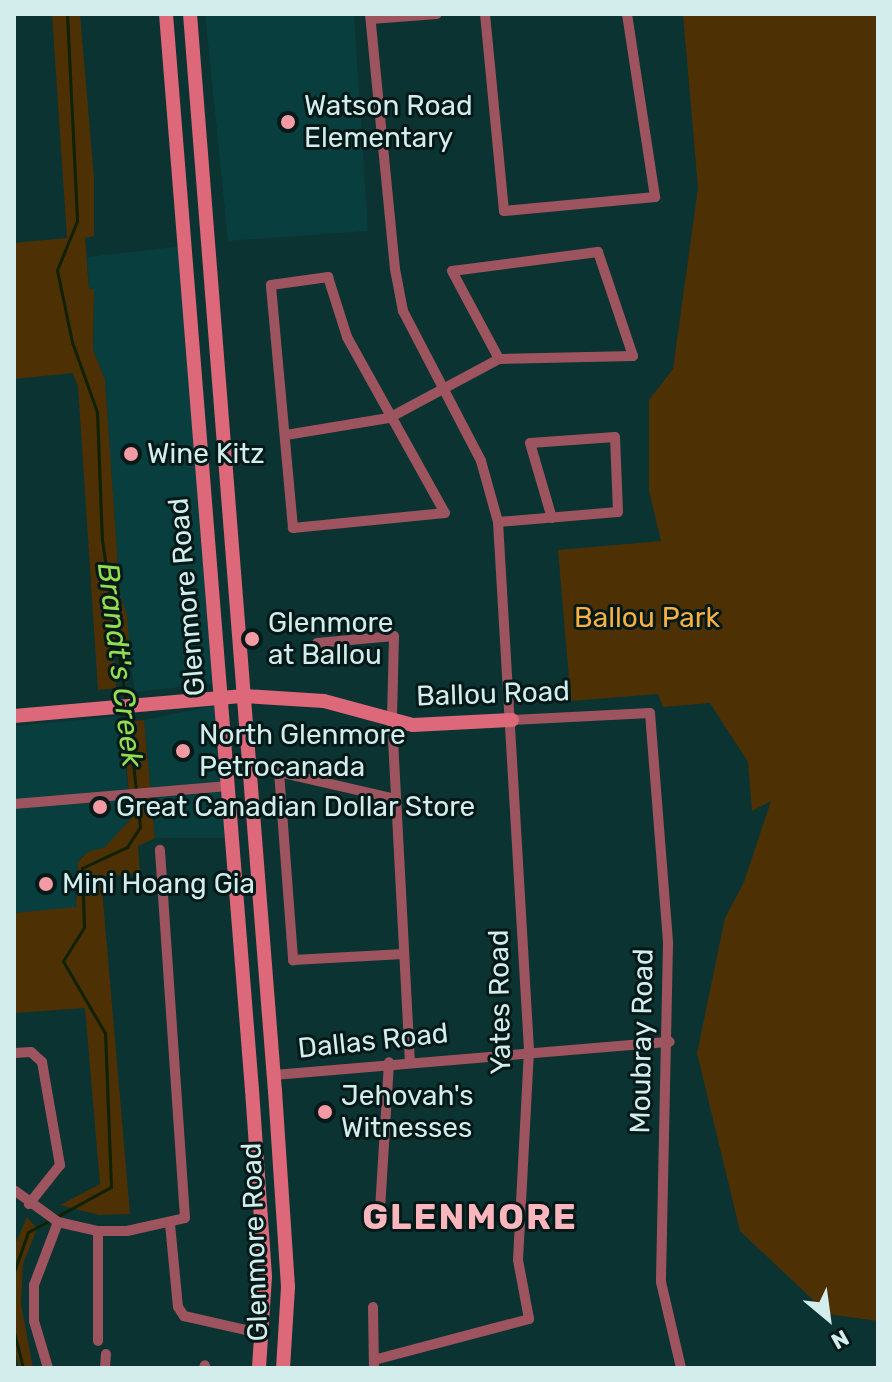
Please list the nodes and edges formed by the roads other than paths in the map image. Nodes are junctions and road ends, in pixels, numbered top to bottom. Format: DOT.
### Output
graph roads {
  1 [pos="166,14"];
  2 [pos="190,14"];
  3 [pos="437,14"];
  4 [pos="485,14"];
  5 [pos="627,14"];
  6 [pos="371,17"];
  7 [pos="499,359"];
  8 [pos="442,390"];
  9 [pos="389,418"];
  10 [pos="286,435"];
  11 [pos="552,518"];
  12 [pos="498,522"];
  13 [pos="317,643"];
  14 [pos="244,696"];
  15 [pos="222,699"];
  16 [pos="650,713"];
  17 [pos="14,716"];
  18 [pos="392,720"];
  19 [pos="512,720"];
  20 [pos="228,786"];
  21 [pos="396,799"];
  22 [pos="14,804"];
  23 [pos="160,850"];
  24 [pos="404,954"];
  25 [pos="670,1042"];
  26 [pos="529,1050"];
  27 [pos="14,1053"];
  28 [pos="410,1060"];
  29 [pos="389,1062"];
  30 [pos="274,1075"];
  31 [pos="14,1190"];
  32 [pos="29,1204"];
  33 [pos="58,1222"];
  34 [pos="170,1224"];
  35 [pos="379,1226"];
  36 [pos="98,1231"];
  37 [pos="373,1307"];
  38 [pos="246,1330"];
  39 [pos="98,1341"];
  40 [pos="106,1354"];
  41 [pos="374,1364"];
  42 [pos="48,1368"];
  43 [pos="105,1368"];
  44 [pos="259,1368"];
  45 [pos="283,1368"];
  46 [pos="681,1368"];
  1 -- 15 [label="main road, Glenmore Road"];
  2 -- 14 [label="main road, Glenmore Road"];
  3 -- 6 [label="street"];
  4 -- 5 [label="street"];
  6 -- 8 [label="street, Yates Road"];
  7 -- 7 [label="street"];
  7 -- 8 [label="street"];
  8 -- 9 [label="street"];
  8 -- 12 [label="street, Yates Road"];
  9 -- 10 [label="street"];
  9 -- 10 [label="street"];
  9 -- 10 [label="street"];
  11 -- 11 [label="street"];
  11 -- 12 [label="street"];
  12 -- 19 [label="street, Yates Road"];
  13 -- 18 [label="street"];
  14 -- 15 [label="main road, Ballou Road"];
  14 -- 18 [label="main road, Ballou Road"];
  14 -- 30 [label="main road, Glenmore Road"];
  15 -- 17 [label="main road, Ballou Road"];
  15 -- 20 [label="main road, Glenmore Road"];
  16 -- 19 [label="street, Ballou Road"];
  16 -- 25 [label="street, Moubray Road"];
  18 -- 19 [label="main road, Ballou Road"];
  18 -- 21 [label="street"];
  19 -- 26 [label="street, Yates Road"];
  20 -- 22 [label="street"];
  20 -- 44 [label="main road, Glenmore Road"];
  21 -- 24 [label="street"];
  21 -- 24 [label="street"];
  23 -- 34 [label="street"];
  24 -- 28 [label="street"];
  25 -- 26 [label="street, Dallas Road"];
  25 -- 46 [label="street, Moubray Road"];
  26 -- 28 [label="street, Dallas Road"];
  26 -- 41 [label="street, Yates Road"];
  27 -- 32 [label="street"];
  28 -- 29 [label="street, Dallas Road"];
  29 -- 30 [label="street, Dallas Road"];
  29 -- 35 [label="street"];
  30 -- 45 [label="main road, Glenmore Road"];
  31 -- 32 [label="street"];
  32 -- 33 [label="street"];
  33 -- 36 [label="street"];
  33 -- 42 [label="street"];
  34 -- 36 [label="street"];
  34 -- 38 [label="street"];
  36 -- 39 [label="street"];
  37 -- 41 [label="street"];
  40 -- 43 [label="street"];
}
